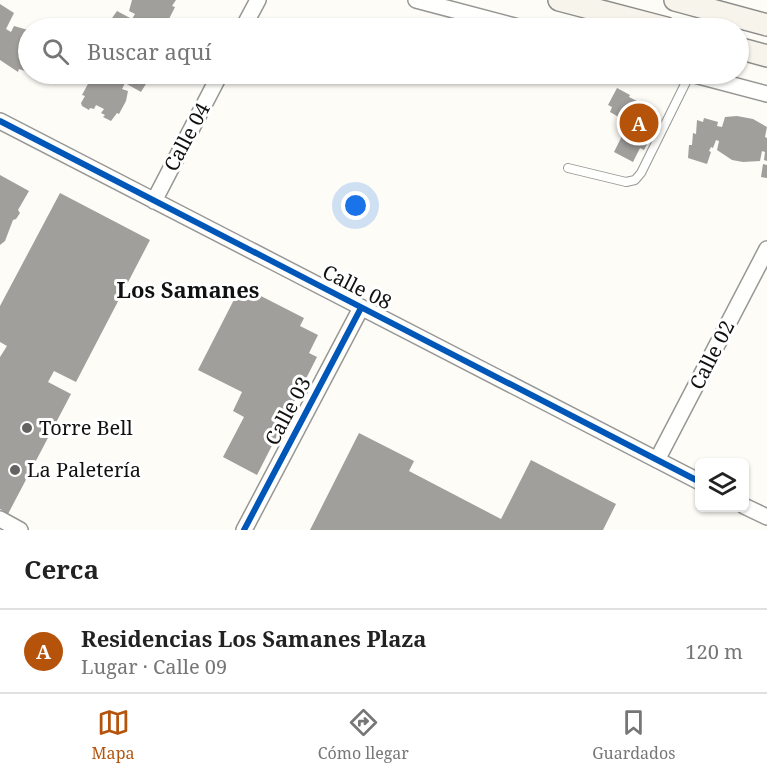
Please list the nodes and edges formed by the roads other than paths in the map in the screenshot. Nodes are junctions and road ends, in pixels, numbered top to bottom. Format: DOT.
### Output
graph roads {
  1 [pos="258,0"];
  2 [pos="416,0"];
  3 [pos="559,0"];
  4 [pos="675,0"];
  5 [pos="248,18"];
  6 [pos="484,18"];
  7 [pos="628,18"];
  8 [pos="741,18"];
  9 [pos="749,20"];
  10 [pos="767,25"];
  11 [pos="749,51"];
  12 [pos="767,56"];
  13 [pos="215,84"];
  14 [pos="685,84"];
  15 [pos="728,84"];
  16 [pos="767,94"];
  17 [pos="0,121"];
  18 [pos="568,168"];
  19 [pos="153,201"];
  20 [pos="767,249"];
  21 [pos="361,308"];
  22 [pos="657,460"];
  23 [pos="695,481"];
  24 [pos="749,508"];
  25 [pos="767,517"];
  26 [pos="0,519"];
  27 [pos="20,530"];
  28 [pos="244,530"];
  1 -- 5 [label="street"];
  2 -- 6 [label="street"];
  3 -- 7 [label="street"];
  4 -- 8 [label="street"];
  9 -- 10 [label="street"];
  11 -- 12 [label="street"];
  13 -- 19 [label="street, Calle 04"];
  14 -- 18 [label="lane"];
  15 -- 16 [label="street"];
  17 -- 19 [label="street, Calle 08"];
  19 -- 21 [label="street, Calle 08"];
  20 -- 22 [label="street, Calle 02"];
  21 -- 22 [label="street, Calle 08"];
  21 -- 28 [label="street, Calle 03"];
  22 -- 23 [label="street, Calle 08"];
  24 -- 25 [label="street"];
  26 -- 27 [label="street"];
}
